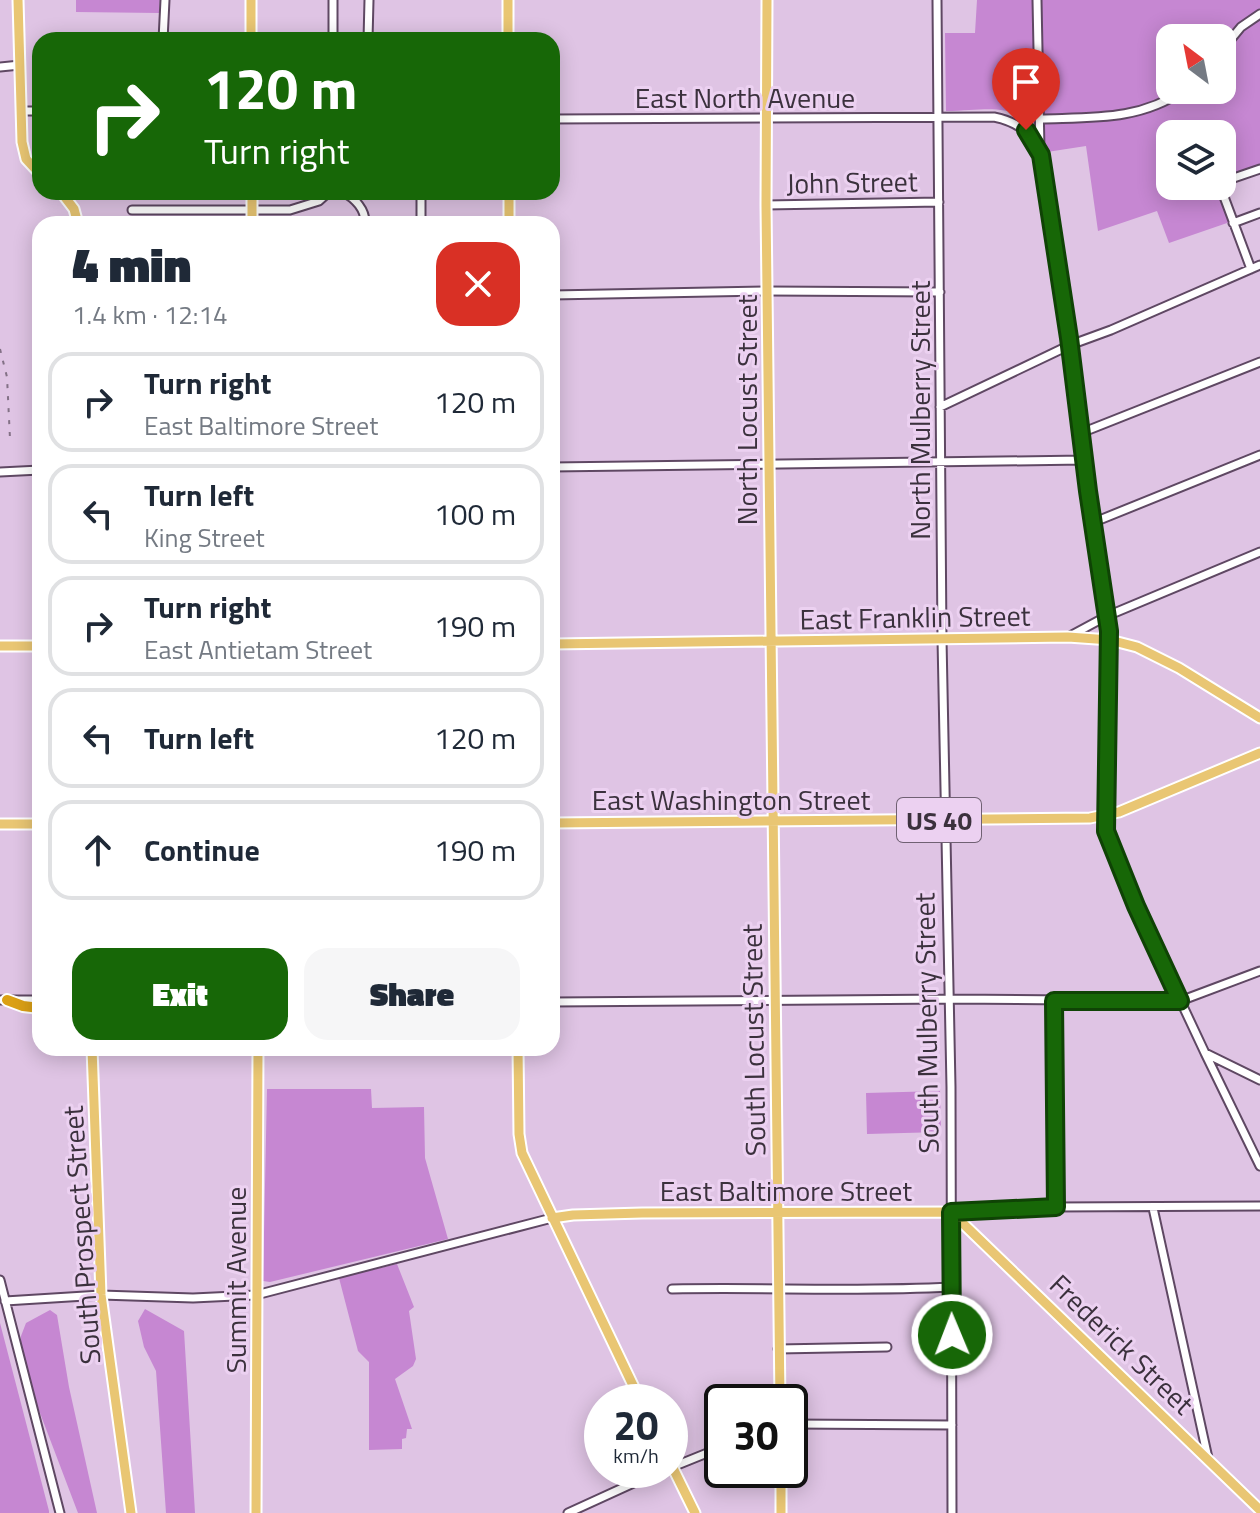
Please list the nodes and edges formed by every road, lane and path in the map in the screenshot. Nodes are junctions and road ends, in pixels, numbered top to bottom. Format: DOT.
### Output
graph roads {
  1 [pos="18,0"];
  2 [pos="165,0"];
  3 [pos="251,0"];
  4 [pos="333,0"];
  5 [pos="369,0"];
  6 [pos="508,0"];
  7 [pos="767,0"];
  8 [pos="937,0"];
  9 [pos="1037,0"];
  10 [pos="1260,14"];
  11 [pos="163,32"];
  12 [pos="251,32"];
  13 [pos="333,32"];
  14 [pos="368,32"];
  15 [pos="508,32"];
  16 [pos="1236,33"];
  17 [pos="20,65"];
  18 [pos="0,67"];
  19 [pos="1159,104"];
  20 [pos="22,111"];
  21 [pos="32,111"];
  22 [pos="560,119"];
  23 [pos="938,119"];
  24 [pos="1040,119"];
  25 [pos="767,120"];
  26 [pos="1041,155"];
  27 [pos="32,166"];
  28 [pos="1260,169"];
  29 [pos="1236,178"];
  30 [pos="252,200"];
  31 [pos="316,200"];
  32 [pos="1226,200"];
  33 [pos="939,202"];
  34 [pos="766,205"];
  35 [pos="132,210"];
  36 [pos="252,211"];
  37 [pos="1260,213"];
  38 [pos="252,216"];
  39 [pos="1233,223"];
  40 [pos="1260,265"];
  41 [pos="1251,269"];
  42 [pos="767,291"];
  43 [pos="940,292"];
  44 [pos="560,295"];
  45 [pos="1070,345"];
  46 [pos="1260,362"];
  47 [pos="940,407"];
  48 [pos="1081,433"];
  49 [pos="1260,455"];
  50 [pos="1084,460"];
  51 [pos="941,463"];
  52 [pos="768,465"];
  53 [pos="560,467"];
  54 [pos="32,470"];
  55 [pos="0,472"];
  56 [pos="1092,523"];
  57 [pos="1260,552"];
  58 [pos="1107,616"];
  59 [pos="1068,637"];
  60 [pos="942,639"];
  61 [pos="1110,640"];
  62 [pos="770,641"];
  63 [pos="560,644"];
  64 [pos="0,646"];
  65 [pos="32,646"];
  66 [pos="1260,718"];
  67 [pos="1260,753"];
  68 [pos="1105,817"];
  69 [pos="945,820"];
  70 [pos="773,821"];
  71 [pos="560,823"];
  72 [pos="0,824"];
  73 [pos="32,824"];
  74 [pos="1260,971"];
  75 [pos="950,999"];
  76 [pos="4,1000"];
  77 [pos="32,1000"];
  78 [pos="1054,1001"];
  79 [pos="1180,1001"];
  80 [pos="560,1002"];
  81 [pos="775,1002"];
  82 [pos="32,1007"];
  83 [pos="1205,1053"];
  84 [pos="92,1056"];
  85 [pos="258,1056"];
  86 [pos="518,1056"];
  87 [pos="1260,1080"];
  88 [pos="1260,1166"];
  89 [pos="1260,1206"];
  90 [pos="1056,1207"];
  91 [pos="1153,1208"];
  92 [pos="777,1211"];
  93 [pos="951,1212"];
  94 [pos="552,1218"];
  95 [pos="0,1280"];
  96 [pos="951,1287"];
  97 [pos="672,1289"];
  98 [pos="778,1289"];
  99 [pos="101,1295"];
  100 [pos="256,1295"];
  101 [pos="5,1301"];
  102 [pos="887,1347"];
  103 [pos="778,1349"];
  104 [pos="632,1384"];
  105 [pos="779,1384"];
  106 [pos="808,1424"];
  107 [pos="952,1425"];
  108 [pos="1208,1458"];
  109 [pos="626,1488"];
  110 [pos="681,1488"];
  111 [pos="781,1488"];
  112 [pos="580,1510"];
  113 [pos="1260,1510"];
  114 [pos="60,1513"];
  115 [pos="131,1513"];
  116 [pos="256,1513"];
  117 [pos="568,1513"];
  118 [pos="695,1513"];
  119 [pos="781,1513"];
  120 [pos="952,1513"];
  1 -- 17 [label="main road"];
  2 -- 11 [label="street"];
  3 -- 12 [label="main road"];
  4 -- 13 [label="street"];
  5 -- 14 [label="street"];
  6 -- 15 [label="main road"];
  7 -- 25 [label="main road, North Locust Street"];
  8 -- 23 [label="street, North Mulberry Street"];
  9 -- 24 [label="street"];
  10 -- 16 [label="street"];
  17 -- 18 [label="street"];
  17 -- 20 [label="main road"];
  19 -- 24 [label="street"];
  20 -- 21 [label="street"];
  20 -- 27 [label="main road"];
  22 -- 25 [label="street, East North Avenue"];
  23 -- 25 [label="street, East North Avenue"];
  23 -- 26 [label="street, East North Avenue"];
  23 -- 33 [label="street, North Mulberry Street"];
  24 -- 26 [label="street"];
  25 -- 34 [label="main road, North Locust Street"];
  26 -- 45 [label="street"];
  28 -- 29 [label="street"];
  30 -- 36 [label="main road"];
  31 -- 36 [label="street"];
  32 -- 39 [label="street"];
  33 -- 34 [label="street, John Street"];
  33 -- 43 [label="street, North Mulberry Street"];
  34 -- 42 [label="main road, North Locust Street"];
  35 -- 36 [label="street"];
  36 -- 38 [label="main road"];
  37 -- 39 [label="street"];
  39 -- 41 [label="street"];
  40 -- 41 [label="street"];
  41 -- 45 [label="street"];
  42 -- 43 [label="street"];
  42 -- 44 [label="street"];
  42 -- 52 [label="main road, North Locust Street"];
  43 -- 47 [label="street, North Mulberry Street"];
  45 -- 47 [label="street"];
  45 -- 48 [label="street"];
  46 -- 48 [label="street"];
  47 -- 51 [label="street, North Mulberry Street"];
  48 -- 50 [label="street"];
  49 -- 56 [label="street"];
  50 -- 51 [label="street"];
  50 -- 56 [label="street"];
  51 -- 52 [label="street"];
  51 -- 60 [label="street, North Mulberry Street"];
  52 -- 53 [label="street"];
  52 -- 62 [label="main road, North Locust Street"];
  54 -- 55 [label="street"];
  56 -- 58 [label="street"];
  57 -- 58 [label="street, East Franklin Street"];
  58 -- 59 [label="street, East Franklin Street"];
  58 -- 61 [label="street"];
  59 -- 60 [label="main road, East Franklin Street"];
  59 -- 61 [label="main road"];
  60 -- 62 [label="main road, East Franklin Street"];
  60 -- 69 [label="street, North Mulberry Street"];
  61 -- 66 [label="main road"];
  61 -- 68 [label="street"];
  62 -- 63 [label="main road, East Franklin Street"];
  62 -- 70 [label="main road, North Locust Street"];
  64 -- 65 [label="main road"];
  67 -- 68 [label="main road, East Washington Street / US 40"];
  68 -- 69 [label="main road, East Washington Street / US 40"];
  68 -- 79 [label="street"];
  69 -- 70 [label="main road, East Washington Street / US 40"];
  69 -- 75 [label="street, South Mulberry Street"];
  70 -- 71 [label="main road, East Washington Street / US 40"];
  70 -- 81 [label="main road, South Locust Street"];
  72 -- 73 [label="main road"];
  74 -- 79 [label="street"];
  75 -- 78 [label="street"];
  75 -- 81 [label="street"];
  75 -- 93 [label="street, South Mulberry Street"];
  76 -- 77 [label="street"];
  76 -- 82 [label="highway"];
  78 -- 79 [label="street"];
  78 -- 90 [label="street"];
  79 -- 83 [label="street"];
  80 -- 81 [label="street"];
  81 -- 92 [label="main road, South Locust Street"];
  83 -- 87 [label="street"];
  83 -- 88 [label="street"];
  84 -- 99 [label="main road, South Prospect Street"];
  85 -- 100 [label="main road, Summit Avenue"];
  86 -- 94 [label="main road"];
  89 -- 91 [label="street, East Baltimore Street"];
  90 -- 91 [label="street, East Baltimore Street"];
  90 -- 93 [label="street, East Baltimore Street"];
  91 -- 108 [label="street"];
  92 -- 93 [label="main road, East Baltimore Street"];
  92 -- 94 [label="main road, East Baltimore Street"];
  92 -- 98 [label="main road, South Locust Street"];
  93 -- 96 [label="street, South Mulberry Street"];
  93 -- 108 [label="main road, Frederick Street"];
  94 -- 100 [label="street"];
  94 -- 104 [label="main road"];
  95 -- 101 [label="street"];
  96 -- 98 [label="street"];
  96 -- 107 [label="street, South Mulberry Street"];
  97 -- 98 [label="street"];
  98 -- 103 [label="main road, South Locust Street"];
  99 -- 100 [label="street"];
  99 -- 101 [label="street"];
  99 -- 115 [label="main road, South Prospect Street"];
  100 -- 116 [label="main road, Summit Avenue"];
  101 -- 114 [label="street"];
  102 -- 103 [label="street"];
  103 -- 105 [label="main road, South Locust Street"];
  106 -- 107 [label="street"];
  107 -- 120 [label="street, South Mulberry Street"];
  108 -- 113 [label="main road, Frederick Street"];
  109 -- 112 [label="street"];
  110 -- 118 [label="main road"];
  111 -- 119 [label="main road"];
  112 -- 117 [label="street"];
}
